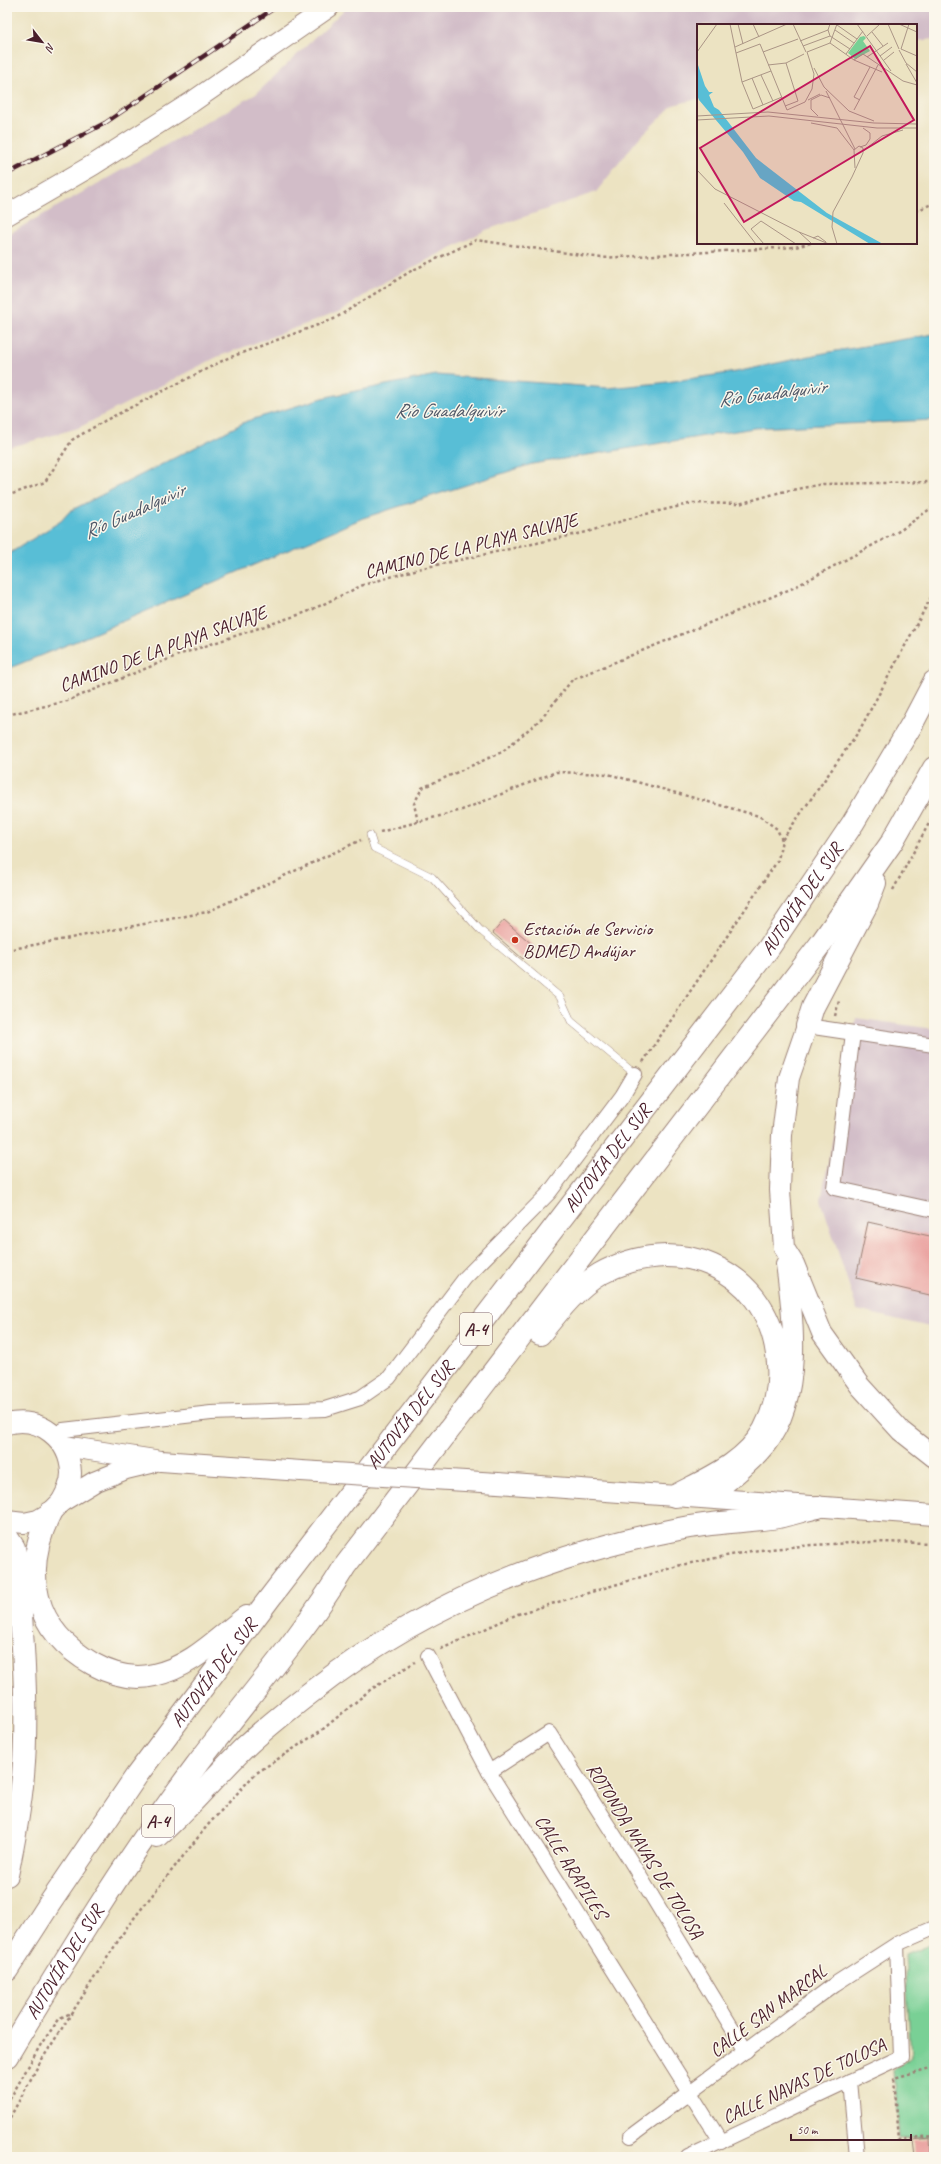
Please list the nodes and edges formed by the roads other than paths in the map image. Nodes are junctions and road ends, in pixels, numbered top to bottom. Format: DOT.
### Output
graph roads {
  1 [pos="329,7"];
  2 [pos="7,215"];
  3 [pos="934,682"];
  4 [pos="934,768"];
  5 [pos="370,835"];
  6 [pos="892,842"];
  7 [pos="807,1026"];
  8 [pos="853,1033"];
  9 [pos="934,1046"];
  10 [pos="635,1074"];
  11 [pos="934,1210"];
  12 [pos="784,1248"];
  13 [pos="9,1421"];
  14 [pos="59,1440"];
  15 [pos="934,1457"];
  16 [pos="161,1461"];
  17 [pos="675,1496"];
  18 [pos="707,1498"];
  19 [pos="818,1507"];
  20 [pos="55,1508"];
  21 [pos="934,1515"];
  22 [pos="8,1526"];
  23 [pos="326,1598"];
  24 [pos="269,1599"];
  25 [pos="428,1656"];
  26 [pos="489,1772"];
  27 [pos="133,1856"];
  28 [pos="7,1875"];
  29 [pos="934,1928"];
  30 [pos="897,1944"];
  31 [pos="7,1970"];
  32 [pos="746,2051"];
  33 [pos="7,2056"];
  34 [pos="850,2081"];
  35 [pos="690,2093"];
  36 [pos="631,2136"];
  37 [pos="721,2142"];
  38 [pos="688,2157"];
  39 [pos="857,2157"];
  1 -- 2 [label="street"];
  3 -- 24 [label="highway, AUTOVÍA DEL SUR / A-4"];
  4 -- 6 [label="highway, AUTOVÍA DEL SUR / A-4"];
  5 -- 10 [label="lane"];
  6 -- 7 [label="highway"];
  6 -- 23 [label="highway, AUTOVÍA DEL SUR / A-4"];
  7 -- 8 [label="street"];
  7 -- 12 [label="street"];
  8 -- 9 [label="street"];
  8 -- 11 [label="street"];
  10 -- 14 [label="street"];
  12 -- 15 [label="street"];
  12 -- 18 [label="street"];
  13 -- 14 [label="street"];
  14 -- 16 [label="street"];
  14 -- 20 [label="street"];
  16 -- 17 [label="street, bridge"];
  16 -- 20 [label="street"];
  17 -- 18 [label="street"];
  17 -- 23 [label="highway"];
  18 -- 19 [label="street"];
  19 -- 21 [label="street"];
  19 -- 27 [label="highway"];
  20 -- 22 [label="street"];
  20 -- 24 [label="highway"];
  22 -- 28 [label="highway"];
  23 -- 27 [label="highway, AUTOVÍA DEL SUR / A-4"];
  24 -- 31 [label="highway, AUTOVÍA DEL SUR / A-4"];
  25 -- 26 [label="street, CALLE ARAPILES"];
  26 -- 32 [label="street, ROTONDA NAVAS DE TOLOSA"];
  26 -- 35 [label="street, CALLE ARAPILES"];
  27 -- 33 [label="highway, AUTOVÍA DEL SUR / A-4"];
  29 -- 30 [label="street, CALLE SAN MARCAL"];
  30 -- 32 [label="street, CALLE SAN MARCAL"];
  30 -- 34 [label="street, CALLE NAVAS DE TOLOSA"];
  32 -- 35 [label="street, CALLE SAN MARCAL"];
  34 -- 37 [label="street, CALLE NAVAS DE TOLOSA"];
  34 -- 39 [label="street"];
  35 -- 36 [label="street, CALLE SAN MARCAL"];
  35 -- 37 [label="street, CALLE ARAPILES"];
  37 -- 38 [label="street, CALLE NAVAS DE TOLOSA"];
}
